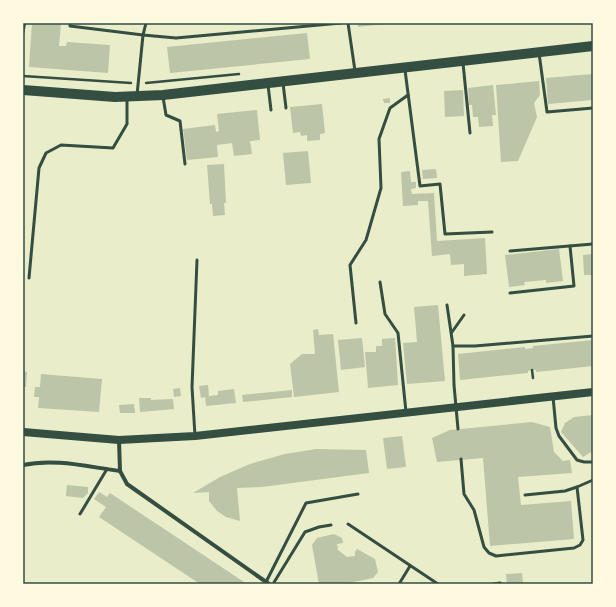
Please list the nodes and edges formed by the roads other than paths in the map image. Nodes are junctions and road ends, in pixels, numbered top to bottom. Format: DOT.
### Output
graph roads {
  1 [pos="70,23"];
  2 [pos="146,23"];
  3 [pos="341,23"];
  4 [pos="348,23"];
  5 [pos="143,35"];
  6 [pos="593,46"];
  7 [pos="539,53"];
  8 [pos="462,61"];
  9 [pos="405,68"];
  10 [pos="356,73"];
  11 [pos="282,81"];
  12 [pos="268,83"];
  13 [pos="23,90"];
  14 [pos="163,95"];
  15 [pos="408,95"];
  16 [pos="132,97"];
  17 [pos="286,108"];
  18 [pos="593,108"];
  19 [pos="271,110"];
  20 [pos="470,133"];
  21 [pos="185,164"];
  22 [pos="492,232"];
  23 [pos="593,244"];
  24 [pos="570,246"];
  25 [pos="510,251"];
  26 [pos="197,260"];
  27 [pos="30,278"];
  28 [pos="380,282"];
  29 [pos="510,293"];
  30 [pos="447,305"];
  31 [pos="464,315"];
  32 [pos="356,323"];
  33 [pos="452,332"];
  34 [pos="593,336"];
  35 [pos="453,346"];
  36 [pos="593,392"];
  37 [pos="553,396"];
  38 [pos="456,407"];
  39 [pos="406,413"];
  40 [pos="458,429"];
  41 [pos="23,432"];
  42 [pos="195,436"];
  43 [pos="119,440"];
  44 [pos="461,459"];
  45 [pos="593,462"];
  46 [pos="23,465"];
  47 [pos="107,469"];
  48 [pos="120,471"];
  49 [pos="593,480"];
  50 [pos="577,487"];
  51 [pos="358,494"];
  52 [pos="526,494"];
  53 [pos="80,514"];
  54 [pos="348,524"];
  55 [pos="331,525"];
  56 [pos="410,566"];
  57 [pos="268,583"];
  58 [pos="500,583"];
  59 [pos="273,584"];
  60 [pos="399,584"];
  61 [pos="438,584"];
  62 [pos="493,584"];
  1 -- 5 [label="lane"];
  2 -- 5 [label="lane"];
  3 -- 5 [label="lane"];
  4 -- 10 [label="lane"];
  5 -- 16 [label="lane"];
  6 -- 7 [label="main road"];
  7 -- 8 [label="main road"];
  7 -- 18 [label="lane"];
  8 -- 9 [label="main road"];
  8 -- 20 [label="lane"];
  9 -- 10 [label="main road"];
  9 -- 15 [label="lane"];
  10 -- 11 [label="main road"];
  11 -- 12 [label="main road"];
  11 -- 17 [label="lane"];
  12 -- 14 [label="main road"];
  12 -- 19 [label="lane"];
  13 -- 16 [label="main road"];
  14 -- 16 [label="main road"];
  14 -- 21 [label="lane"];
  15 -- 22 [label="lane"];
  15 -- 32 [label="lane"];
  16 -- 27 [label="lane"];
  23 -- 24 [label="lane"];
  24 -- 25 [label="lane"];
  24 -- 29 [label="lane"];
  26 -- 42 [label="lane"];
  28 -- 39 [label="lane"];
  30 -- 33 [label="lane"];
  31 -- 33 [label="lane"];
  33 -- 35 [label="lane"];
  34 -- 35 [label="lane"];
  35 -- 38 [label="lane"];
  36 -- 37 [label="main road"];
  37 -- 38 [label="main road"];
  37 -- 45 [label="lane"];
  38 -- 39 [label="main road"];
  38 -- 40 [label="lane"];
  39 -- 42 [label="main road"];
  41 -- 43 [label="main road"];
  42 -- 43 [label="main road"];
  43 -- 48 [label="street"];
  44 -- 50 [label="lane"];
  46 -- 47 [label="street"];
  47 -- 48 [label="street"];
  47 -- 53 [label="lane"];
  48 -- 57 [label="street"];
  49 -- 50 [label="lane"];
  50 -- 52 [label="lane"];
  51 -- 57 [label="lane"];
  54 -- 56 [label="lane"];
  55 -- 59 [label="lane"];
  56 -- 60 [label="lane"];
  56 -- 61 [label="lane"];
  58 -- 62 [label="lane"];
}
